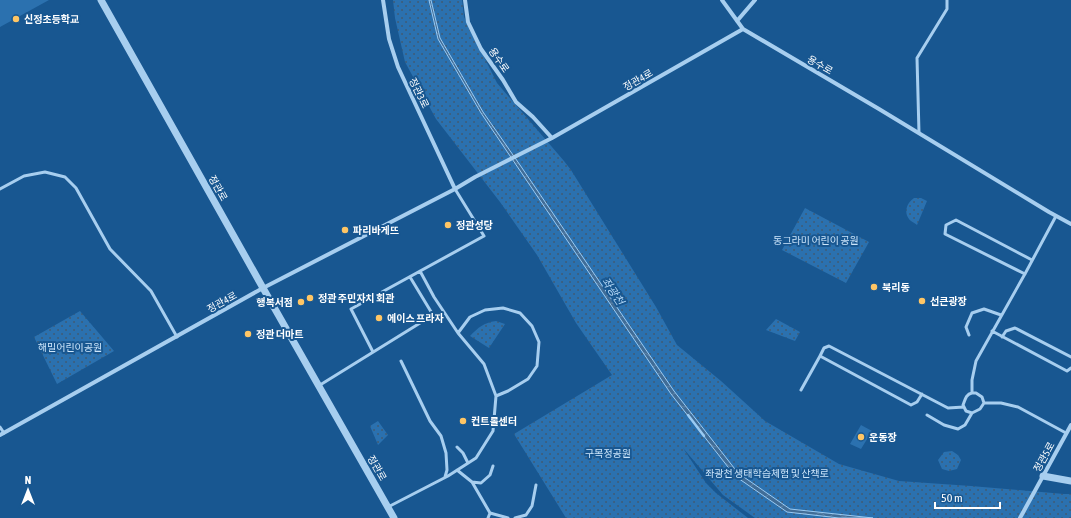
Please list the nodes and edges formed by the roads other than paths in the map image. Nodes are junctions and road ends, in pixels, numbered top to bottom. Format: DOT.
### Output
graph roads {
  1 [pos="101,0"];
  2 [pos="383,0"];
  3 [pos="465,0"];
  4 [pos="722,0"];
  5 [pos="755,0"];
  6 [pos="946,0"];
  7 [pos="737,21"];
  8 [pos="743,29"];
  9 [pos="919,133"];
  10 [pos="552,138"];
  11 [pos="0,189"];
  12 [pos="454,189"];
  13 [pos="1056,216"];
  14 [pos="1071,224"];
  15 [pos="1032,260"];
  16 [pos="420,271"];
  17 [pos="1025,274"];
  18 [pos="410,276"];
  19 [pos="263,288"];
  20 [pos="1001,316"];
  21 [pos="992,331"];
  22 [pos="458,333"];
  23 [pos="969,335"];
  24 [pos="177,336"];
  25 [pos="1002,337"];
  26 [pos="373,352"];
  27 [pos="820,356"];
  28 [pos="1071,357"];
  29 [pos="401,362"];
  30 [pos="1071,368"];
  31 [pos="318,386"];
  32 [pos="801,390"];
  33 [pos="972,393"];
  34 [pos="922,394"];
  35 [pos="496,396"];
  36 [pos="984,403"];
  37 [pos="964,407"];
  38 [pos="972,413"];
  39 [pos="928,415"];
  40 [pos="1071,425"];
  41 [pos="0,427"];
  42 [pos="2,434"];
  43 [pos="1066,434"];
  44 [pos="457,446"];
  45 [pos="468,463"];
  46 [pos="493,466"];
  47 [pos="458,470"];
  48 [pos="1043,476"];
  49 [pos="445,477"];
  50 [pos="1071,481"];
  51 [pos="472,482"];
  52 [pos="536,485"];
  53 [pos="388,507"];
  54 [pos="490,513"];
  55 [pos="394,518"];
  56 [pos="488,518"];
  57 [pos="508,518"];
  58 [pos="515,518"];
  59 [pos="1020,518"];
  1 -- 19 [label="street, 정관로"];
  2 -- 12 [label="street, 정관3로"];
  3 -- 10 [label="street, 용수로"];
  4 -- 7 [label="street, 용수로"];
  5 -- 7 [label="street"];
  6 -- 9 [label="lane"];
  7 -- 8 [label="street, 용수로"];
  8 -- 9 [label="street, 용수로"];
  8 -- 10 [label="street, 정관4로"];
  9 -- 13 [label="street, 용수로"];
  10 -- 12 [label="street, 정관4로"];
  11 -- 24 [label="lane"];
  12 -- 16 [label="lane"];
  12 -- 19 [label="street, 정관4로"];
  13 -- 14 [label="street, 용수로"];
  13 -- 15 [label="lane"];
  15 -- 17 [label="lane"];
  15 -- 17 [label="lane"];
  16 -- 18 [label="lane"];
  16 -- 22 [label="lane"];
  17 -- 20 [label="lane"];
  18 -- 26 [label="lane"];
  18 -- 26 [label="lane"];
  19 -- 24 [label="street, 정관4로"];
  19 -- 31 [label="street, 정관로"];
  20 -- 21 [label="lane"];
  20 -- 23 [label="lane"];
  21 -- 25 [label="lane"];
  21 -- 33 [label="lane"];
  22 -- 35 [label="lane"];
  22 -- 35 [label="lane"];
  24 -- 42 [label="street, 정관4로"];
  25 -- 28 [label="lane"];
  25 -- 30 [label="lane"];
  26 -- 31 [label="lane"];
  27 -- 32 [label="lane"];
  27 -- 34 [label="lane"];
  27 -- 34 [label="lane"];
  29 -- 49 [label="lane"];
  31 -- 53 [label="street, 정관로"];
  33 -- 36 [label="lane"];
  33 -- 37 [label="lane"];
  34 -- 37 [label="lane"];
  35 -- 45 [label="lane"];
  36 -- 38 [label="lane"];
  36 -- 43 [label="lane"];
  37 -- 38 [label="lane"];
  38 -- 39 [label="lane"];
  40 -- 43 [label="street, 정관5로"];
  41 -- 42 [label="lane"];
  43 -- 48 [label="street, 정관5로"];
  44 -- 45 [label="lane"];
  45 -- 47 [label="lane"];
  46 -- 51 [label="lane"];
  47 -- 49 [label="lane"];
  47 -- 51 [label="lane"];
  48 -- 50 [label="street"];
  48 -- 59 [label="street, 정관5로"];
  49 -- 53 [label="lane"];
  51 -- 54 [label="lane"];
  52 -- 58 [label="lane"];
  53 -- 55 [label="street, 정관로"];
  54 -- 56 [label="lane"];
  54 -- 57 [label="lane"];
}
